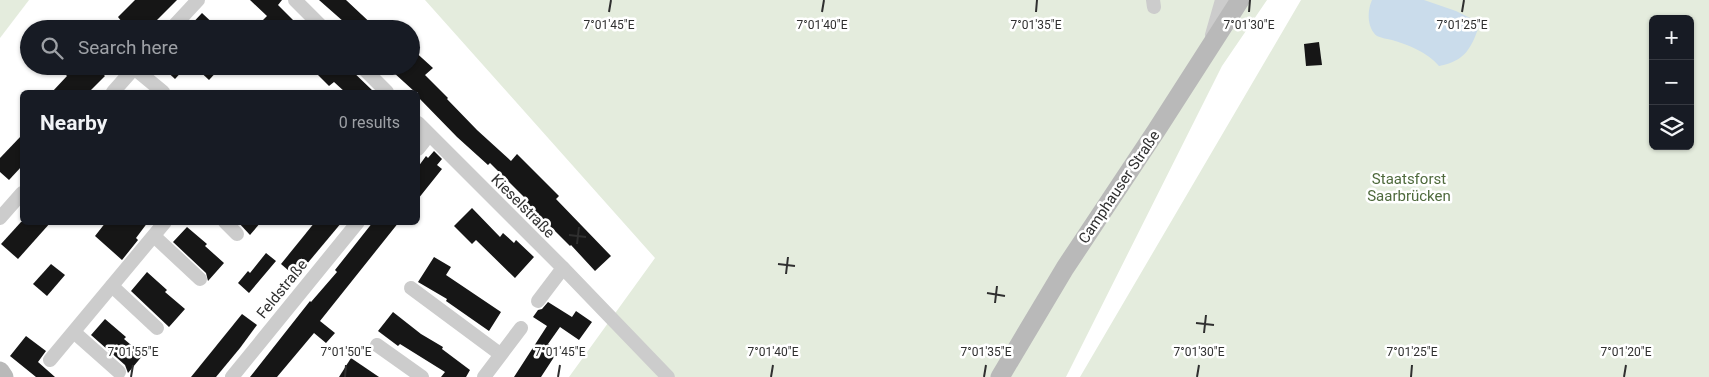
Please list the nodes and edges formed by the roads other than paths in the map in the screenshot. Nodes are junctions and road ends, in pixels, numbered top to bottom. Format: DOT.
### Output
graph roads {
  1 [pos="198,0"];
  2 [pos="295,0"];
  3 [pos="1222,0"];
  4 [pos="1240,0"];
  5 [pos="179,20"];
  6 [pos="315,20"];
  7 [pos="1207,51"];
  8 [pos="128,75"];
  9 [pos="144,75"];
  10 [pos="370,75"];
  11 [pos="114,90"];
  12 [pos="161,90"];
  13 [pos="385,90"];
  14 [pos="420,125"];
  15 [pos="429,135"];
  16 [pos="420,146"];
  17 [pos="20,195"];
  18 [pos="0,218"];
  19 [pos="163,225"];
  20 [pos="228,225"];
  21 [pos="356,225"];
  22 [pos="237,234"];
  23 [pos="154,236"];
  24 [pos="563,268"];
  25 [pos="200,279"];
  26 [pos="112,286"];
  27 [pos="411,288"];
  28 [pos="538,301"];
  29 [pos="156,328"];
  30 [pos="521,328"];
  31 [pos="75,333"];
  32 [pos="378,345"];
  33 [pos="500,354"];
  34 [pos="50,360"];
  35 [pos="0,371"];
  36 [pos="119,372"];
  37 [pos="4,377"];
  38 [pos="232,377"];
  39 [pos="422,377"];
  40 [pos="484,377"];
  41 [pos="668,377"];
  42 [pos="1000,377"];
  1 -- 5 [label="street"];
  2 -- 6 [label="street"];
  3 -- 7 [label="street"];
  4 -- 7 [label="street, Camphauser Straße"];
  7 -- 42 [label="street, Camphauser Straße"];
  8 -- 11 [label="street"];
  9 -- 12 [label="street"];
  10 -- 13 [label="street"];
  14 -- 15 [label="street, Kieselstraße"];
  15 -- 16 [label="street"];
  15 -- 24 [label="street, Kieselstraße"];
  17 -- 18 [label="street"];
  19 -- 23 [label="street"];
  20 -- 22 [label="street"];
  21 -- 38 [label="street, Feldstraße"];
  23 -- 25 [label="street"];
  23 -- 26 [label="street"];
  24 -- 28 [label="street"];
  24 -- 41 [label="street, Kieselstraße"];
  26 -- 29 [label="street"];
  26 -- 31 [label="street"];
  27 -- 33 [label="street"];
  30 -- 33 [label="street"];
  31 -- 34 [label="street"];
  31 -- 36 [label="street"];
  32 -- 39 [label="street"];
  33 -- 40 [label="street"];
  35 -- 37 [label="street"];
}
